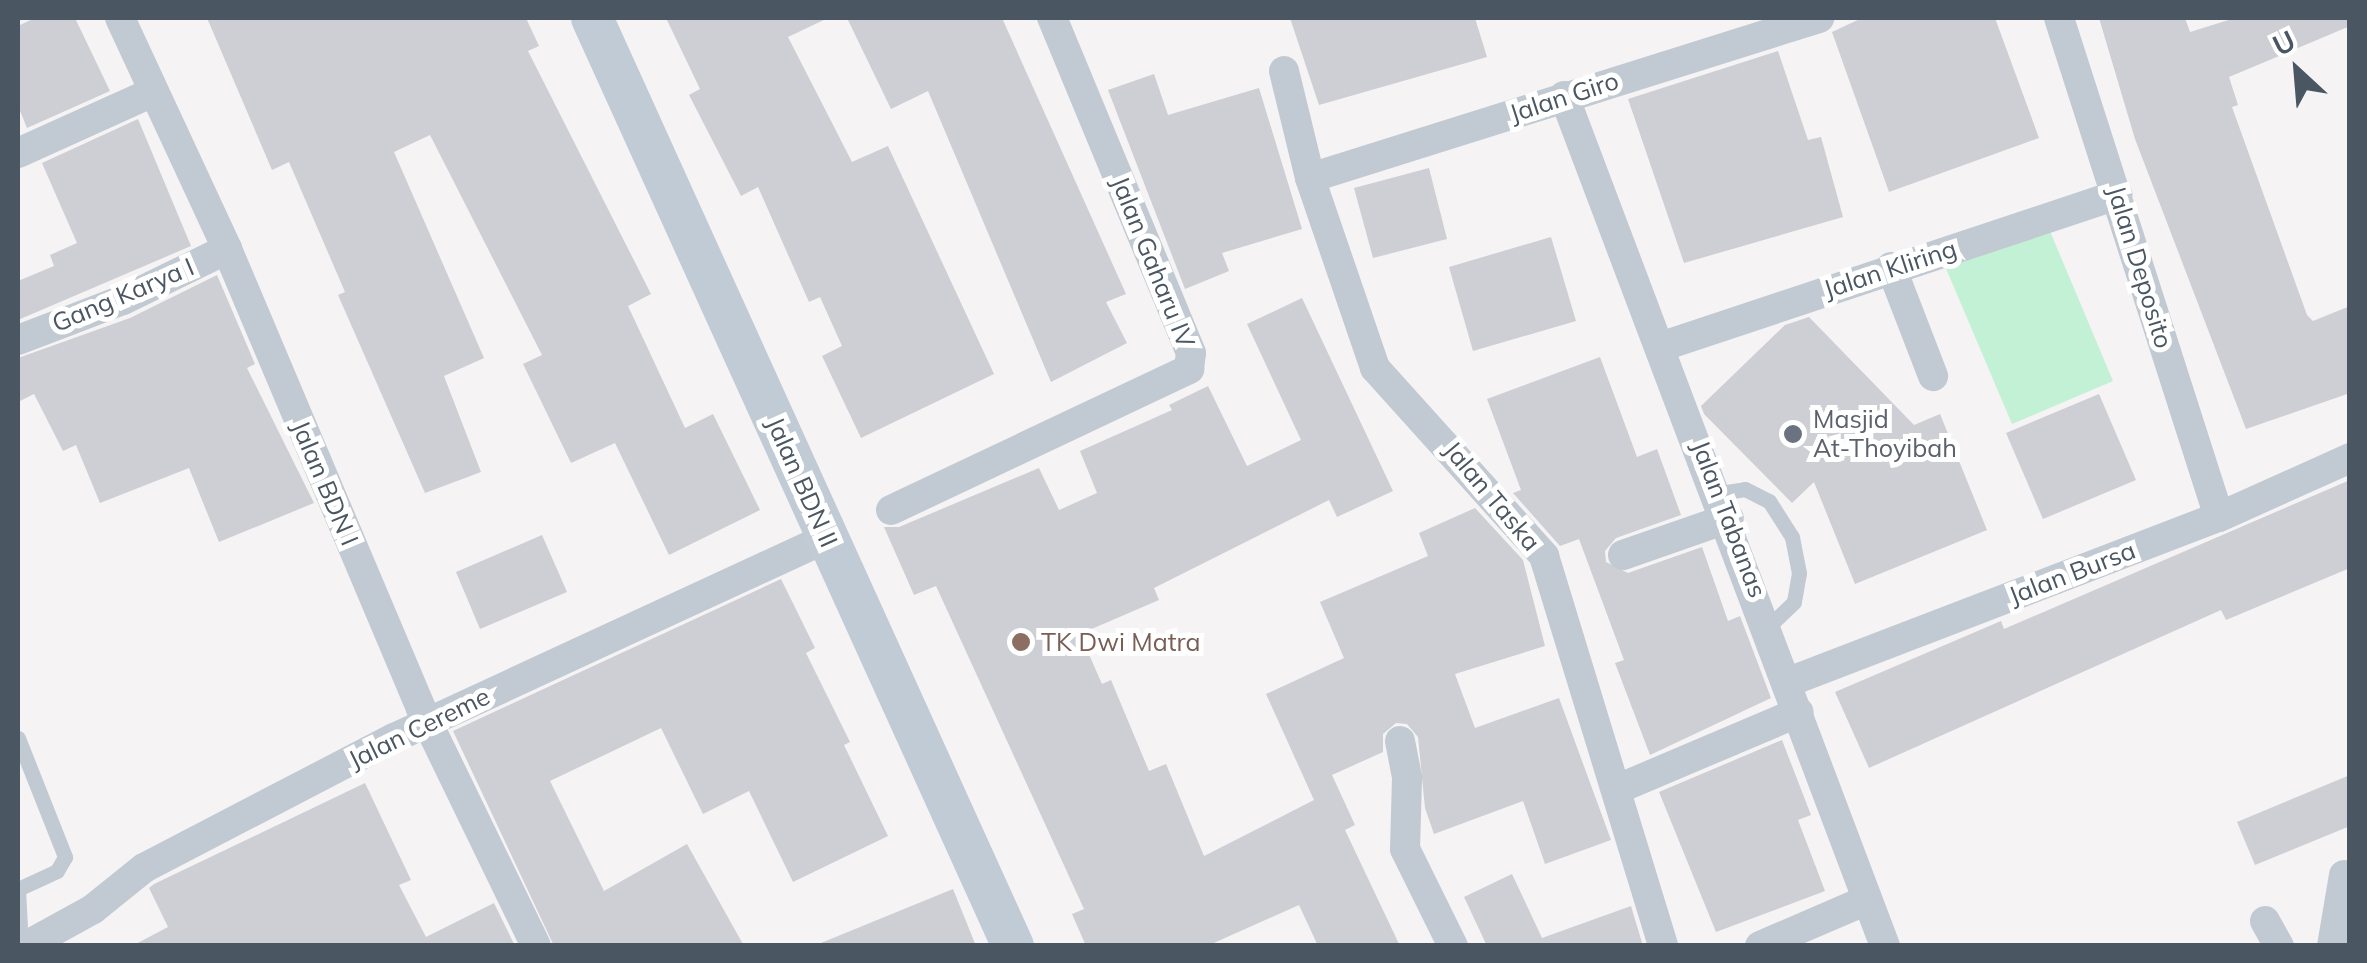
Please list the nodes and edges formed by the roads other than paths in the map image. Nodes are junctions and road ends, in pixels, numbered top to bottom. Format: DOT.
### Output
graph roads {
  1 [pos="120,18"];
  2 [pos="592,18"];
  3 [pos="1052,18"];
  4 [pos="1819,18"];
  5 [pos="2059,18"];
  6 [pos="1284,70"];
  7 [pos="152,92"];
  8 [pos="1564,96"];
  9 [pos="18,153"];
  10 [pos="1310,178"];
  11 [pos="2118,195"];
  12 [pos="228,250"];
  13 [pos="1891,267"];
  14 [pos="18,340"];
  15 [pos="1663,346"];
  16 [pos="1933,376"];
  17 [pos="2350,458"];
  18 [pos="1724,506"];
  19 [pos="891,510"];
  20 [pos="2219,517"];
  21 [pos="826,538"];
  22 [pos="1623,555"];
  23 [pos="1770,626"];
  24 [pos="1790,681"];
  25 [pos="1798,712"];
  26 [pos="427,722"];
  27 [pos="18,738"];
  28 [pos="1400,742"];
  29 [pos="1620,788"];
  30 [pos="2344,875"];
  31 [pos="18,889"];
  32 [pos="1867,900"];
  33 [pos="66,936"];
  34 [pos="24,946"];
  35 [pos="536,946"];
  36 [pos="1014,946"];
  37 [pos="1453,946"];
  38 [pos="1664,946"];
  39 [pos="1760,946"];
  40 [pos="1885,946"];
  41 [pos="2332,946"];
  1 -- 7 [label="street, Jalan BDN I"];
  2 -- 21 [label="street, Jalan BDN II"];
  3 -- 19 [label="street, Jalan Gaharu IV"];
  4 -- 8 [label="street, Jalan Giro"];
  5 -- 11 [label="street, Jalan Deposito"];
  6 -- 10 [label="street, Jalan Taska"];
  7 -- 9 [label="street"];
  7 -- 12 [label="street, Jalan BDN I"];
  8 -- 10 [label="street, Jalan Giro"];
  8 -- 15 [label="street, Jalan Tabanas"];
  10 -- 29 [label="street, Jalan Taska"];
  11 -- 13 [label="street, Jalan Kliring"];
  11 -- 20 [label="street, Jalan Deposito"];
  12 -- 14 [label="street, Gang Karya I"];
  12 -- 26 [label="street, Jalan BDN I"];
  13 -- 15 [label="street, Jalan Kliring"];
  13 -- 16 [label="street"];
  15 -- 18 [label="street, Jalan Tabanas"];
  17 -- 20 [label="street, Jalan Bursa"];
  18 -- 22 [label="street"];
  18 -- 23 [label="street, Jalan Tabanas"];
  18 -- 23 [label="lane"];
  20 -- 24 [label="street, Jalan Bursa"];
  21 -- 26 [label="street, Jalan Cereme"];
  21 -- 36 [label="street, Jalan BDN II"];
  23 -- 24 [label="street, Jalan Tabanas"];
  24 -- 25 [label="street, Jalan Tabanas"];
  25 -- 29 [label="street"];
  25 -- 32 [label="street, Jalan Tabanas"];
  26 -- 33 [label="street, Jalan Cereme"];
  26 -- 35 [label="street, Jalan BDN I"];
  27 -- 31 [label="lane"];
  28 -- 37 [label="street"];
  29 -- 38 [label="street, Jalan Taska"];
  30 -- 41 [label="street"];
  31 -- 34 [label="lane"];
  32 -- 39 [label="street"];
  32 -- 40 [label="street, Jalan Tabanas"];
  33 -- 34 [label="street, Jalan Cereme"];
}
